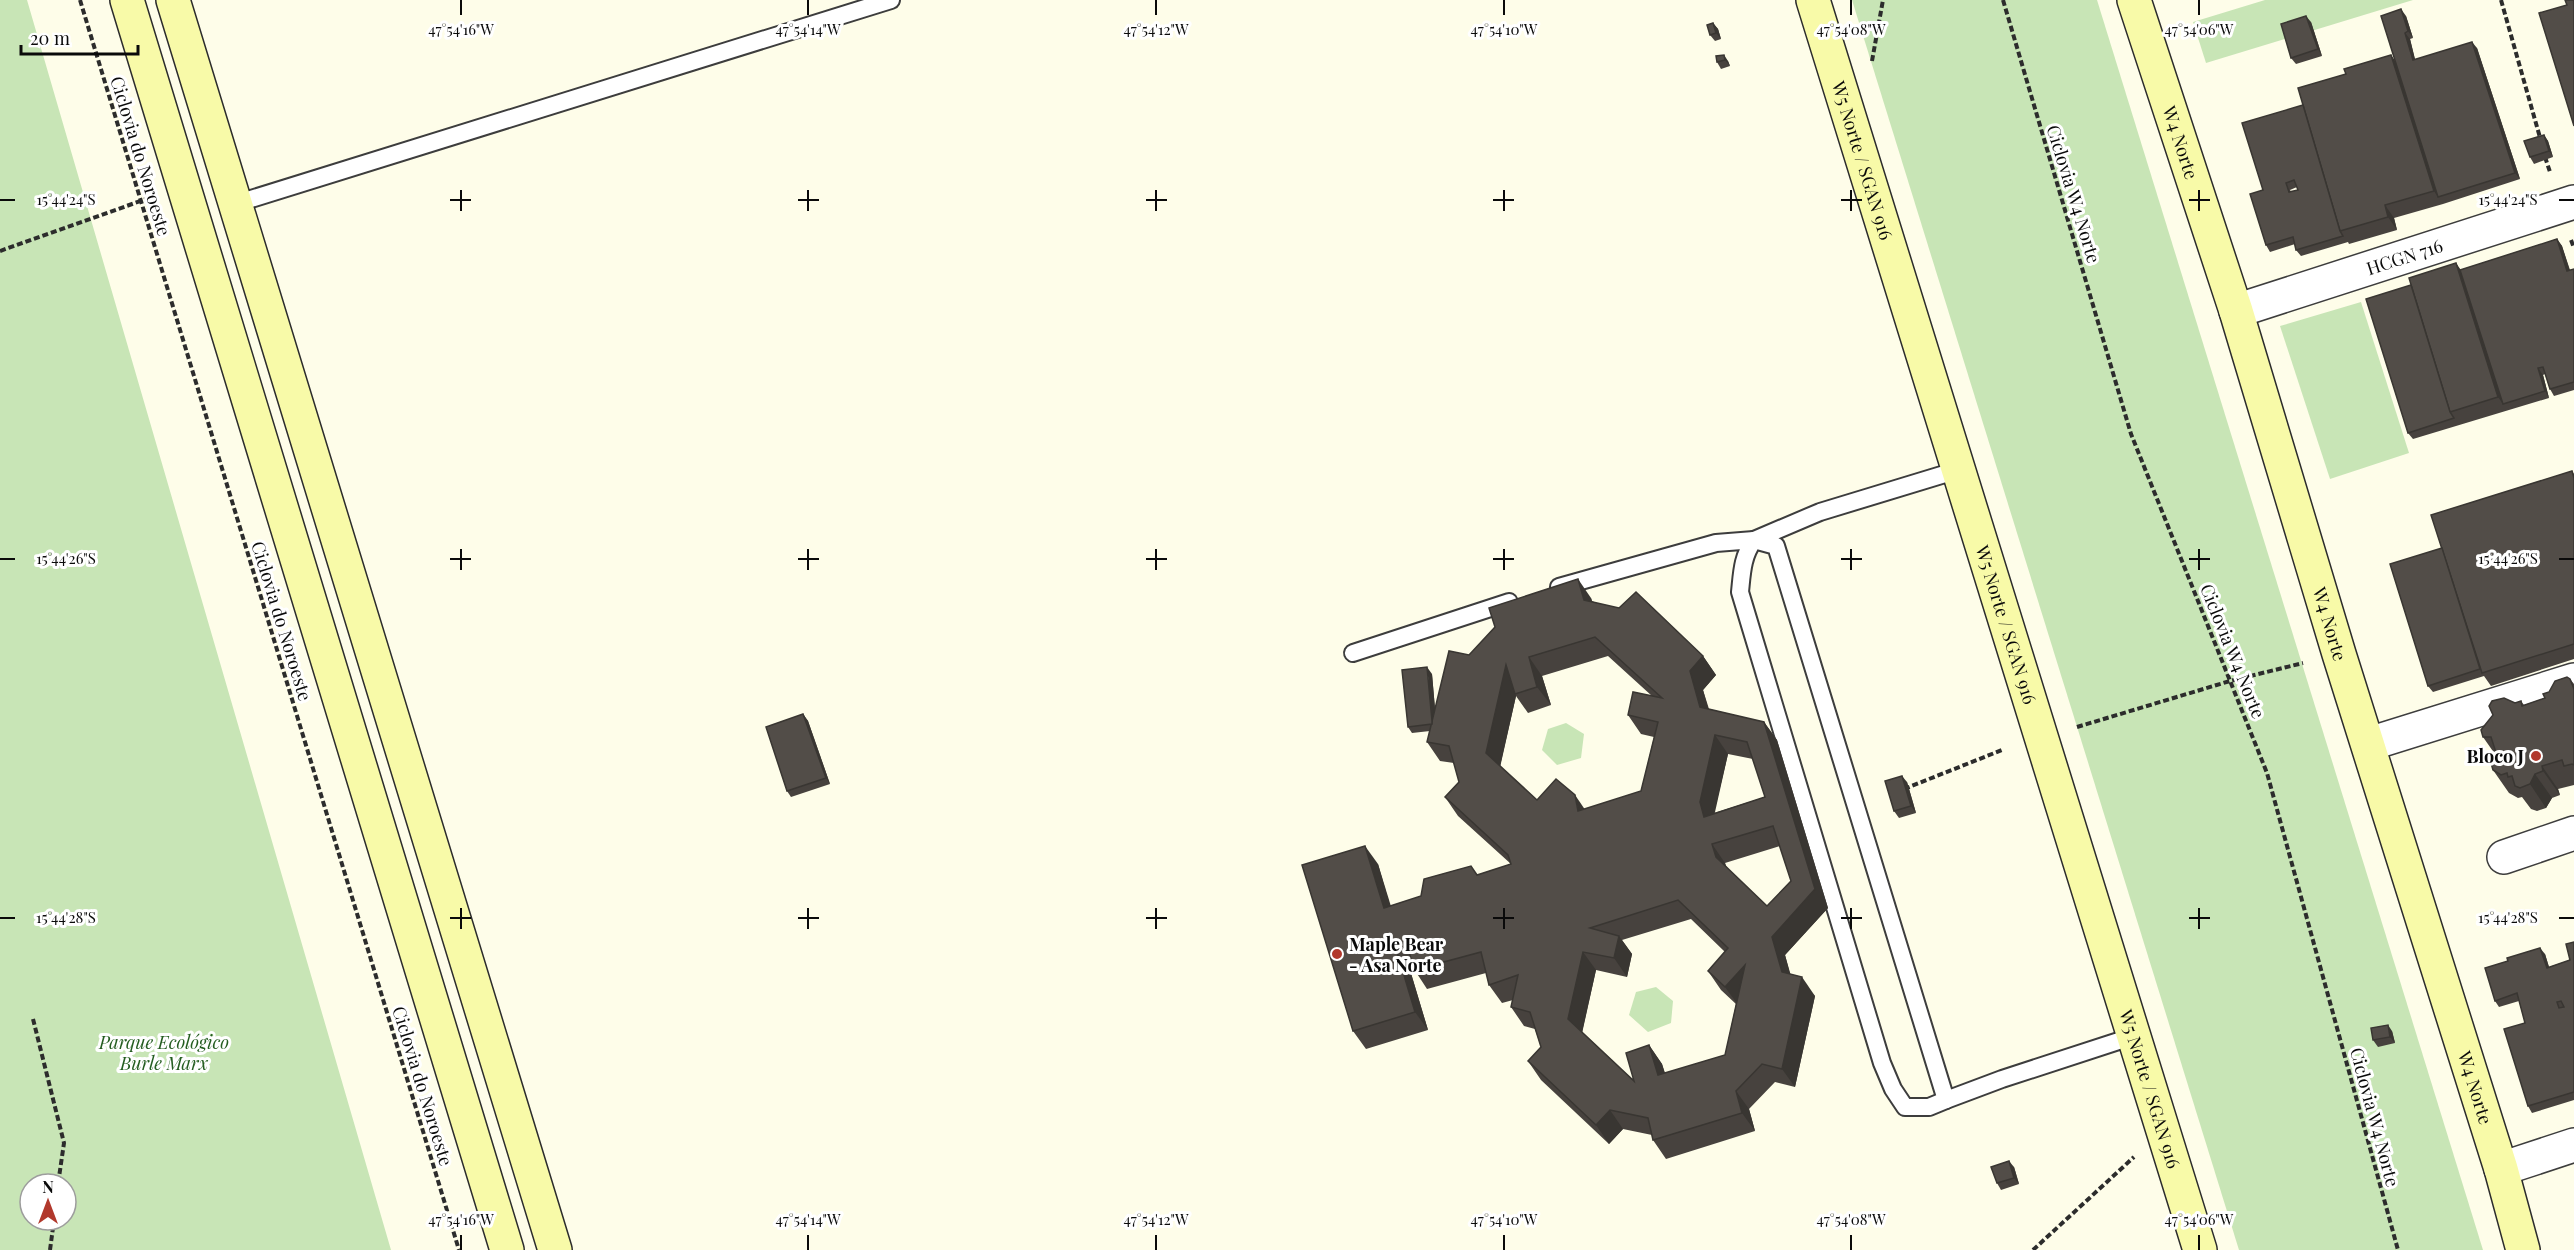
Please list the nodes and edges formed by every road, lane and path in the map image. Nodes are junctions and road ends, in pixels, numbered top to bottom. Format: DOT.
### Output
graph roads {
  1 [pos="80,0"];
  2 [pos="127,0"];
  3 [pos="173,0"];
  4 [pos="891,0"];
  5 [pos="1813,0"];
  6 [pos="2003,0"];
  7 [pos="2134,0"];
  8 [pos="2501,0"];
  9 [pos="183,186"];
  10 [pos="141,201"];
  11 [pos="235,204"];
  12 [pos="2567,204"];
  13 [pos="2574,248"];
  14 [pos="0,251"];
  15 [pos="2236,311"];
  16 [pos="1958,470"];
  17 [pos="1754,540"];
  18 [pos="1548,591"];
  19 [pos="1526,597"];
  20 [pos="1353,653"];
  21 [pos="2339,654"];
  22 [pos="2574,680"];
  23 [pos="2230,681"];
  24 [pos="2073,728"];
  25 [pos="2368,744"];
  26 [pos="2002,750"];
  27 [pos="1856,807"];
  28 [pos="2574,833"];
  29 [pos="2504,857"];
  30 [pos="33,1019"];
  31 [pos="2134,1036"];
  32 [pos="1946,1100"];
  33 [pos="2163,1129"];
  34 [pos="2574,1145"];
  35 [pos="2501,1169"];
  36 [pos="59,1172"];
  37 [pos="52,1232"];
  38 [pos="50,1250"];
  39 [pos="459,1250"];
  40 [pos="507,1250"];
  41 [pos="555,1250"];
  42 [pos="2033,1250"];
  43 [pos="2200,1250"];
  44 [pos="2397,1250"];
  45 [pos="2523,1250"];
  1 -- 10 [label="path, Ciclovia do Noroeste"];
  2 -- 9 [label="main road"];
  3 -- 11 [label="main road"];
  4 -- 11 [label="lane"];
  5 -- 16 [label="main road, W5 Norte / SGAN 916"];
  6 -- 23 [label="path, Ciclovia W4 Norte"];
  7 -- 15 [label="main road, W4 Norte"];
  8 -- 12 [label="path"];
  9 -- 10 [label="path"];
  9 -- 40 [label="main road"];
  10 -- 14 [label="path"];
  10 -- 39 [label="path, Ciclovia do Noroeste"];
  11 -- 41 [label="main road"];
  12 -- 13 [label="path"];
  12 -- 15 [label="street, HCGN 716"];
  15 -- 21 [label="main road, W4 Norte"];
  16 -- 17 [label="lane"];
  16 -- 31 [label="main road, W5 Norte / SGAN 916"];
  17 -- 18 [label="lane"];
  17 -- 27 [label="lane"];
  17 -- 32 [label="lane"];
  19 -- 20 [label="lane"];
  21 -- 23 [label="path"];
  21 -- 25 [label="main road, W4 Norte"];
  22 -- 25 [label="street"];
  23 -- 24 [label="path"];
  23 -- 44 [label="path, Ciclovia W4 Norte"];
  25 -- 35 [label="main road, W4 Norte"];
  26 -- 27 [label="path"];
  27 -- 32 [label="lane"];
  28 -- 29 [label="street"];
  30 -- 36 [label="path"];
  31 -- 32 [label="lane"];
  31 -- 33 [label="main road, W5 Norte / SGAN 916"];
  33 -- 42 [label="path"];
  33 -- 43 [label="main road, W5 Norte / SGAN 916"];
  34 -- 35 [label="street"];
  35 -- 45 [label="main road, W4 Norte"];
  37 -- 38 [label="path"];
}
